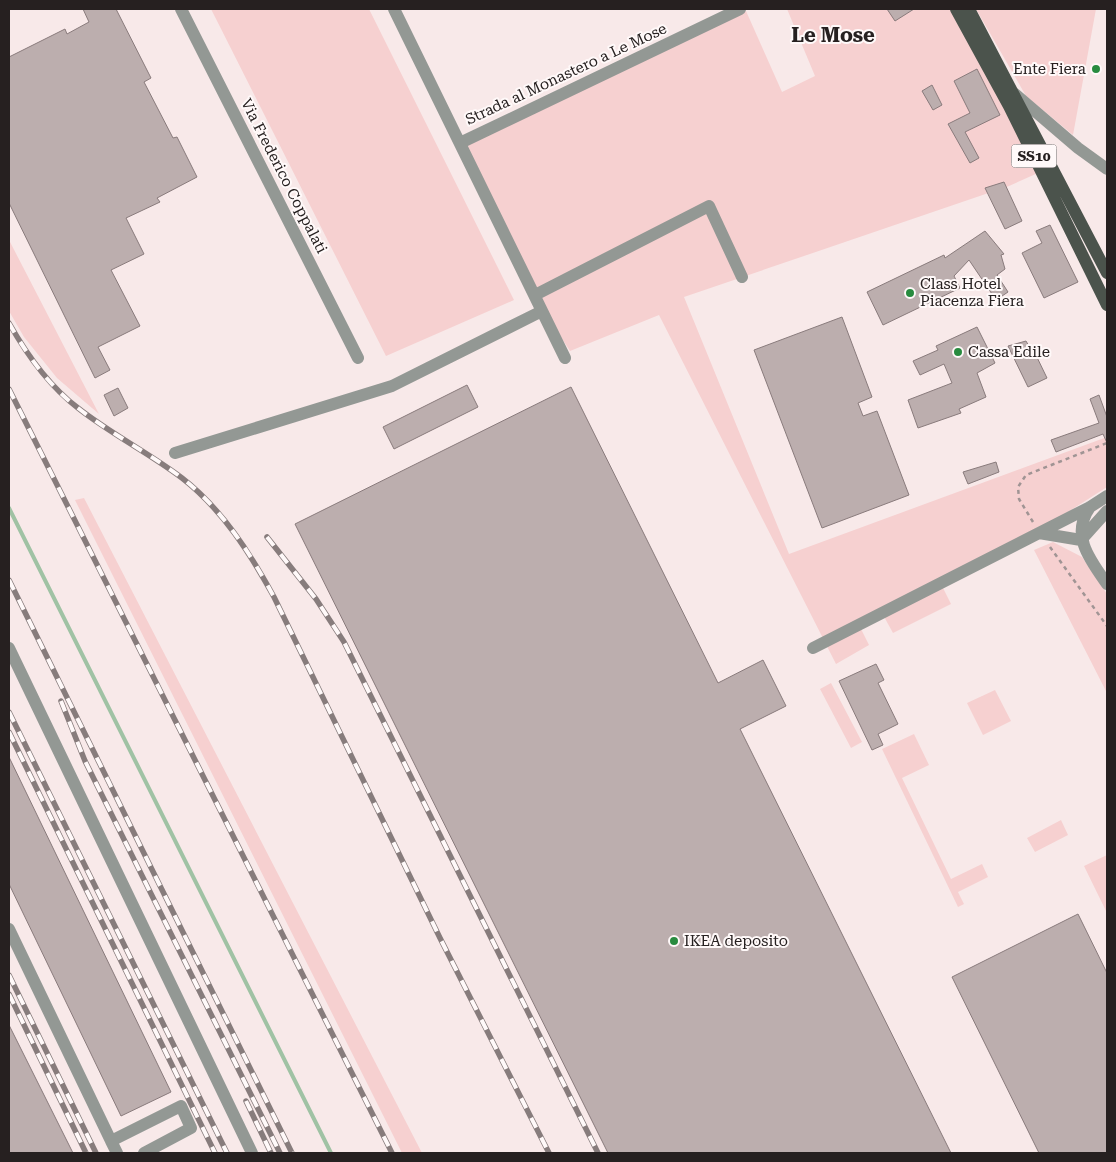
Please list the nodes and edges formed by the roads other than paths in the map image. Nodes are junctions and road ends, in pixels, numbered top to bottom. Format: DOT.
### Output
graph roads {
  1 [pos="181,9"];
  2 [pos="394,9"];
  3 [pos="740,9"];
  4 [pos="956,9"];
  5 [pos="969,9"];
  6 [pos="1015,94"];
  7 [pos="460,142"];
  8 [pos="1107,169"];
  9 [pos="1107,273"];
  10 [pos="742,277"];
  11 [pos="535,295"];
  12 [pos="1107,305"];
  13 [pos="542,311"];
  14 [pos="358,358"];
  15 [pos="565,358"];
  16 [pos="175,453"];
  17 [pos="1107,496"];
  18 [pos="1090,507"];
  19 [pos="1107,511"];
  20 [pos="1039,533"];
  21 [pos="1081,540"];
  22 [pos="1107,584"];
  23 [pos="9,648"];
  24 [pos="813,648"];
  25 [pos="9,929"];
  26 [pos="111,1141"];
  27 [pos="117,1153"];
  28 [pos="144,1153"];
  29 [pos="252,1153"];
  1 -- 14 [label="street, Via Frederico Coppalati"];
  2 -- 7 [label="street"];
  3 -- 7 [label="street, Strada al Monastero a Le Mose"];
  4 -- 12 [label="main road, SS10"];
  5 -- 6 [label="main road, SS10"];
  6 -- 8 [label="street"];
  6 -- 9 [label="main road, SS10"];
  7 -- 11 [label="street"];
  10 -- 11 [label="street"];
  11 -- 13 [label="street"];
  13 -- 15 [label="street"];
  13 -- 16 [label="street"];
  17 -- 18 [label="street"];
  18 -- 20 [label="street"];
  18 -- 21 [label="street"];
  19 -- 21 [label="street"];
  20 -- 21 [label="street"];
  20 -- 24 [label="street"];
  21 -- 22 [label="street"];
  23 -- 29 [label="street"];
  25 -- 26 [label="street"];
  26 -- 27 [label="street"];
  26 -- 28 [label="street"];
}
